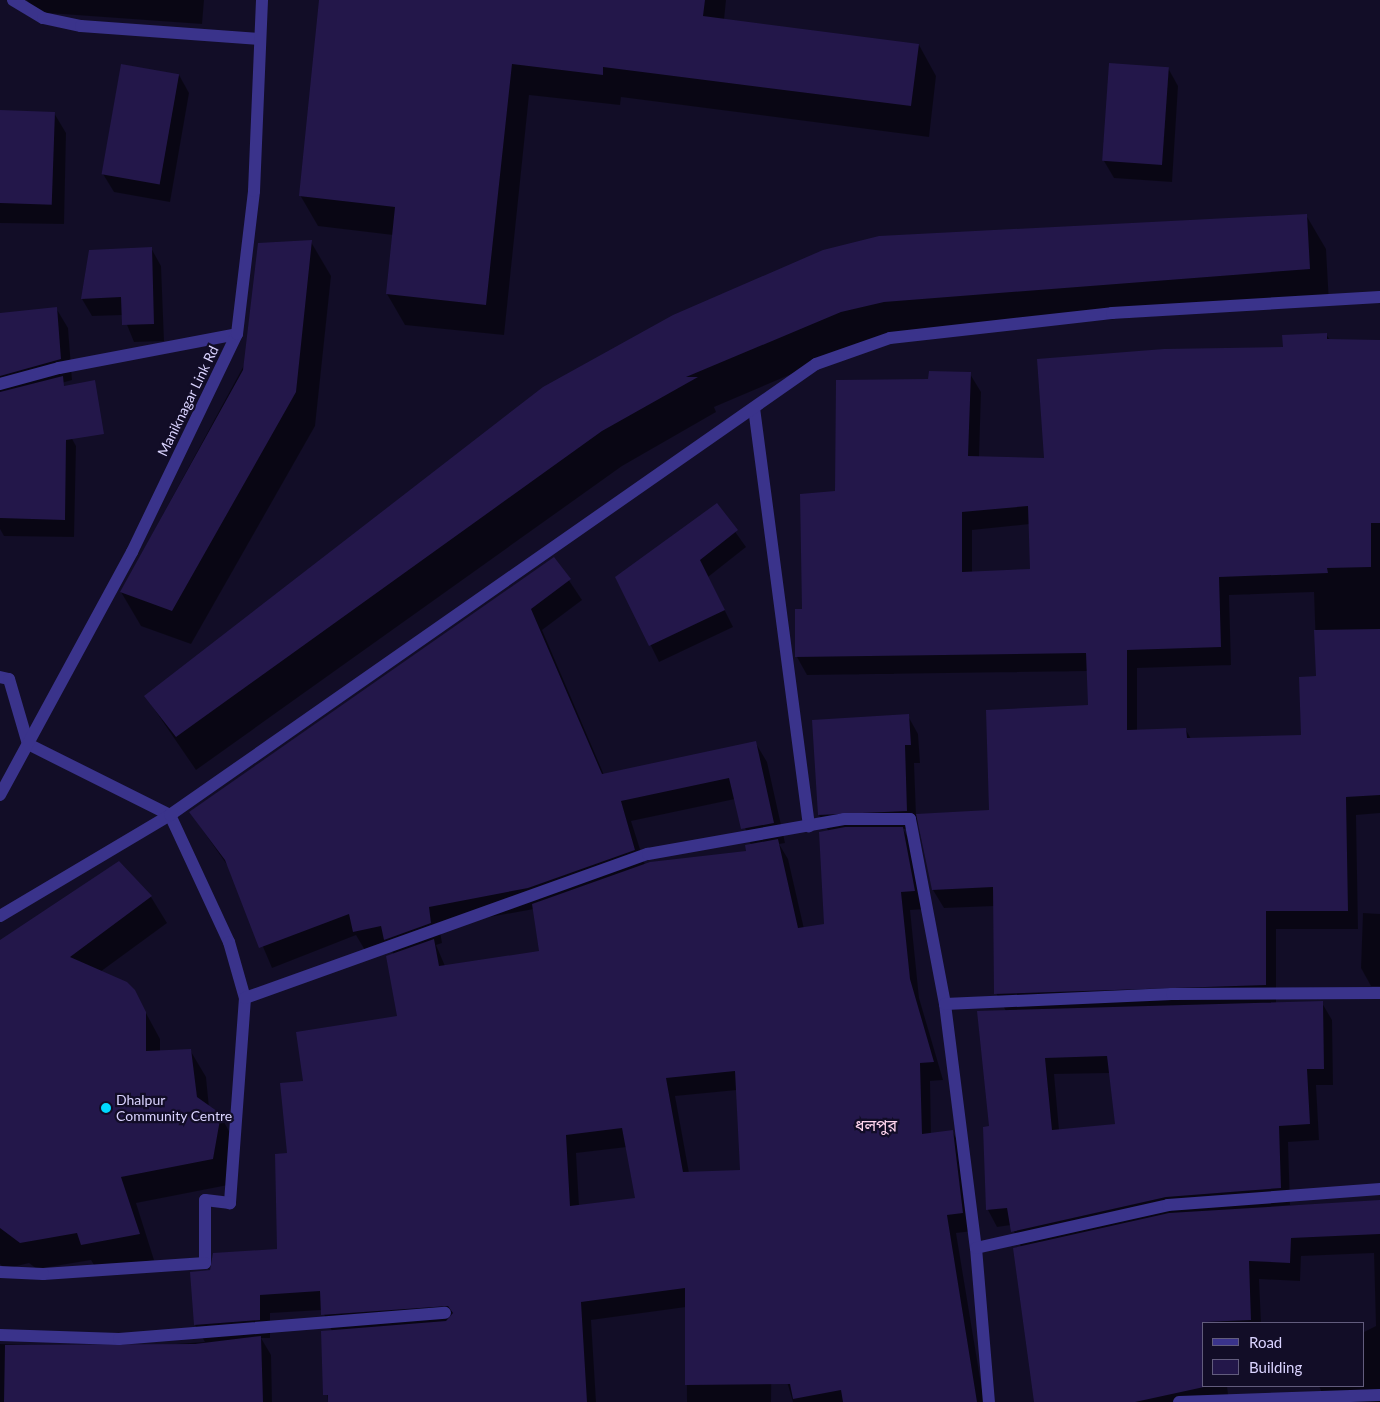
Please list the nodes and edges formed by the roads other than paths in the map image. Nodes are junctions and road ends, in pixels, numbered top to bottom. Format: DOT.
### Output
graph roads {
  1 [pos="13,0"];
  2 [pos="262,0"];
  3 [pos="260,39"];
  4 [pos="1380,297"];
  5 [pos="237,334"];
  6 [pos="0,384"];
  7 [pos="754,408"];
  8 [pos="0,677"];
  9 [pos="28,744"];
  10 [pos="0,795"];
  11 [pos="170,815"];
  12 [pos="809,826"];
  13 [pos="0,916"];
  14 [pos="1380,993"];
  15 [pos="245,998"];
  16 [pos="945,1004"];
  17 [pos="1380,1189"];
  18 [pos="976,1248"];
  19 [pos="0,1272"];
  20 [pos="445,1313"];
  21 [pos="0,1335"];
  22 [pos="1380,1395"];
  23 [pos="989,1402"];
  24 [pos="1179,1402"];
  1 -- 3 [label="street"];
  2 -- 3 [label="street, Maniknagar Link Rd"];
  3 -- 5 [label="street, Maniknagar Link Rd"];
  4 -- 7 [label="street"];
  5 -- 6 [label="street"];
  5 -- 9 [label="street, Maniknagar Link Rd"];
  7 -- 11 [label="street"];
  7 -- 12 [label="street"];
  8 -- 9 [label="street"];
  9 -- 10 [label="street, Maniknagar Link Rd"];
  9 -- 11 [label="street"];
  11 -- 13 [label="street"];
  11 -- 15 [label="street"];
  12 -- 15 [label="street"];
  12 -- 16 [label="street"];
  14 -- 16 [label="street"];
  15 -- 19 [label="street"];
  16 -- 18 [label="street"];
  17 -- 18 [label="street"];
  18 -- 23 [label="street"];
  20 -- 21 [label="street"];
  22 -- 24 [label="street"];
}
